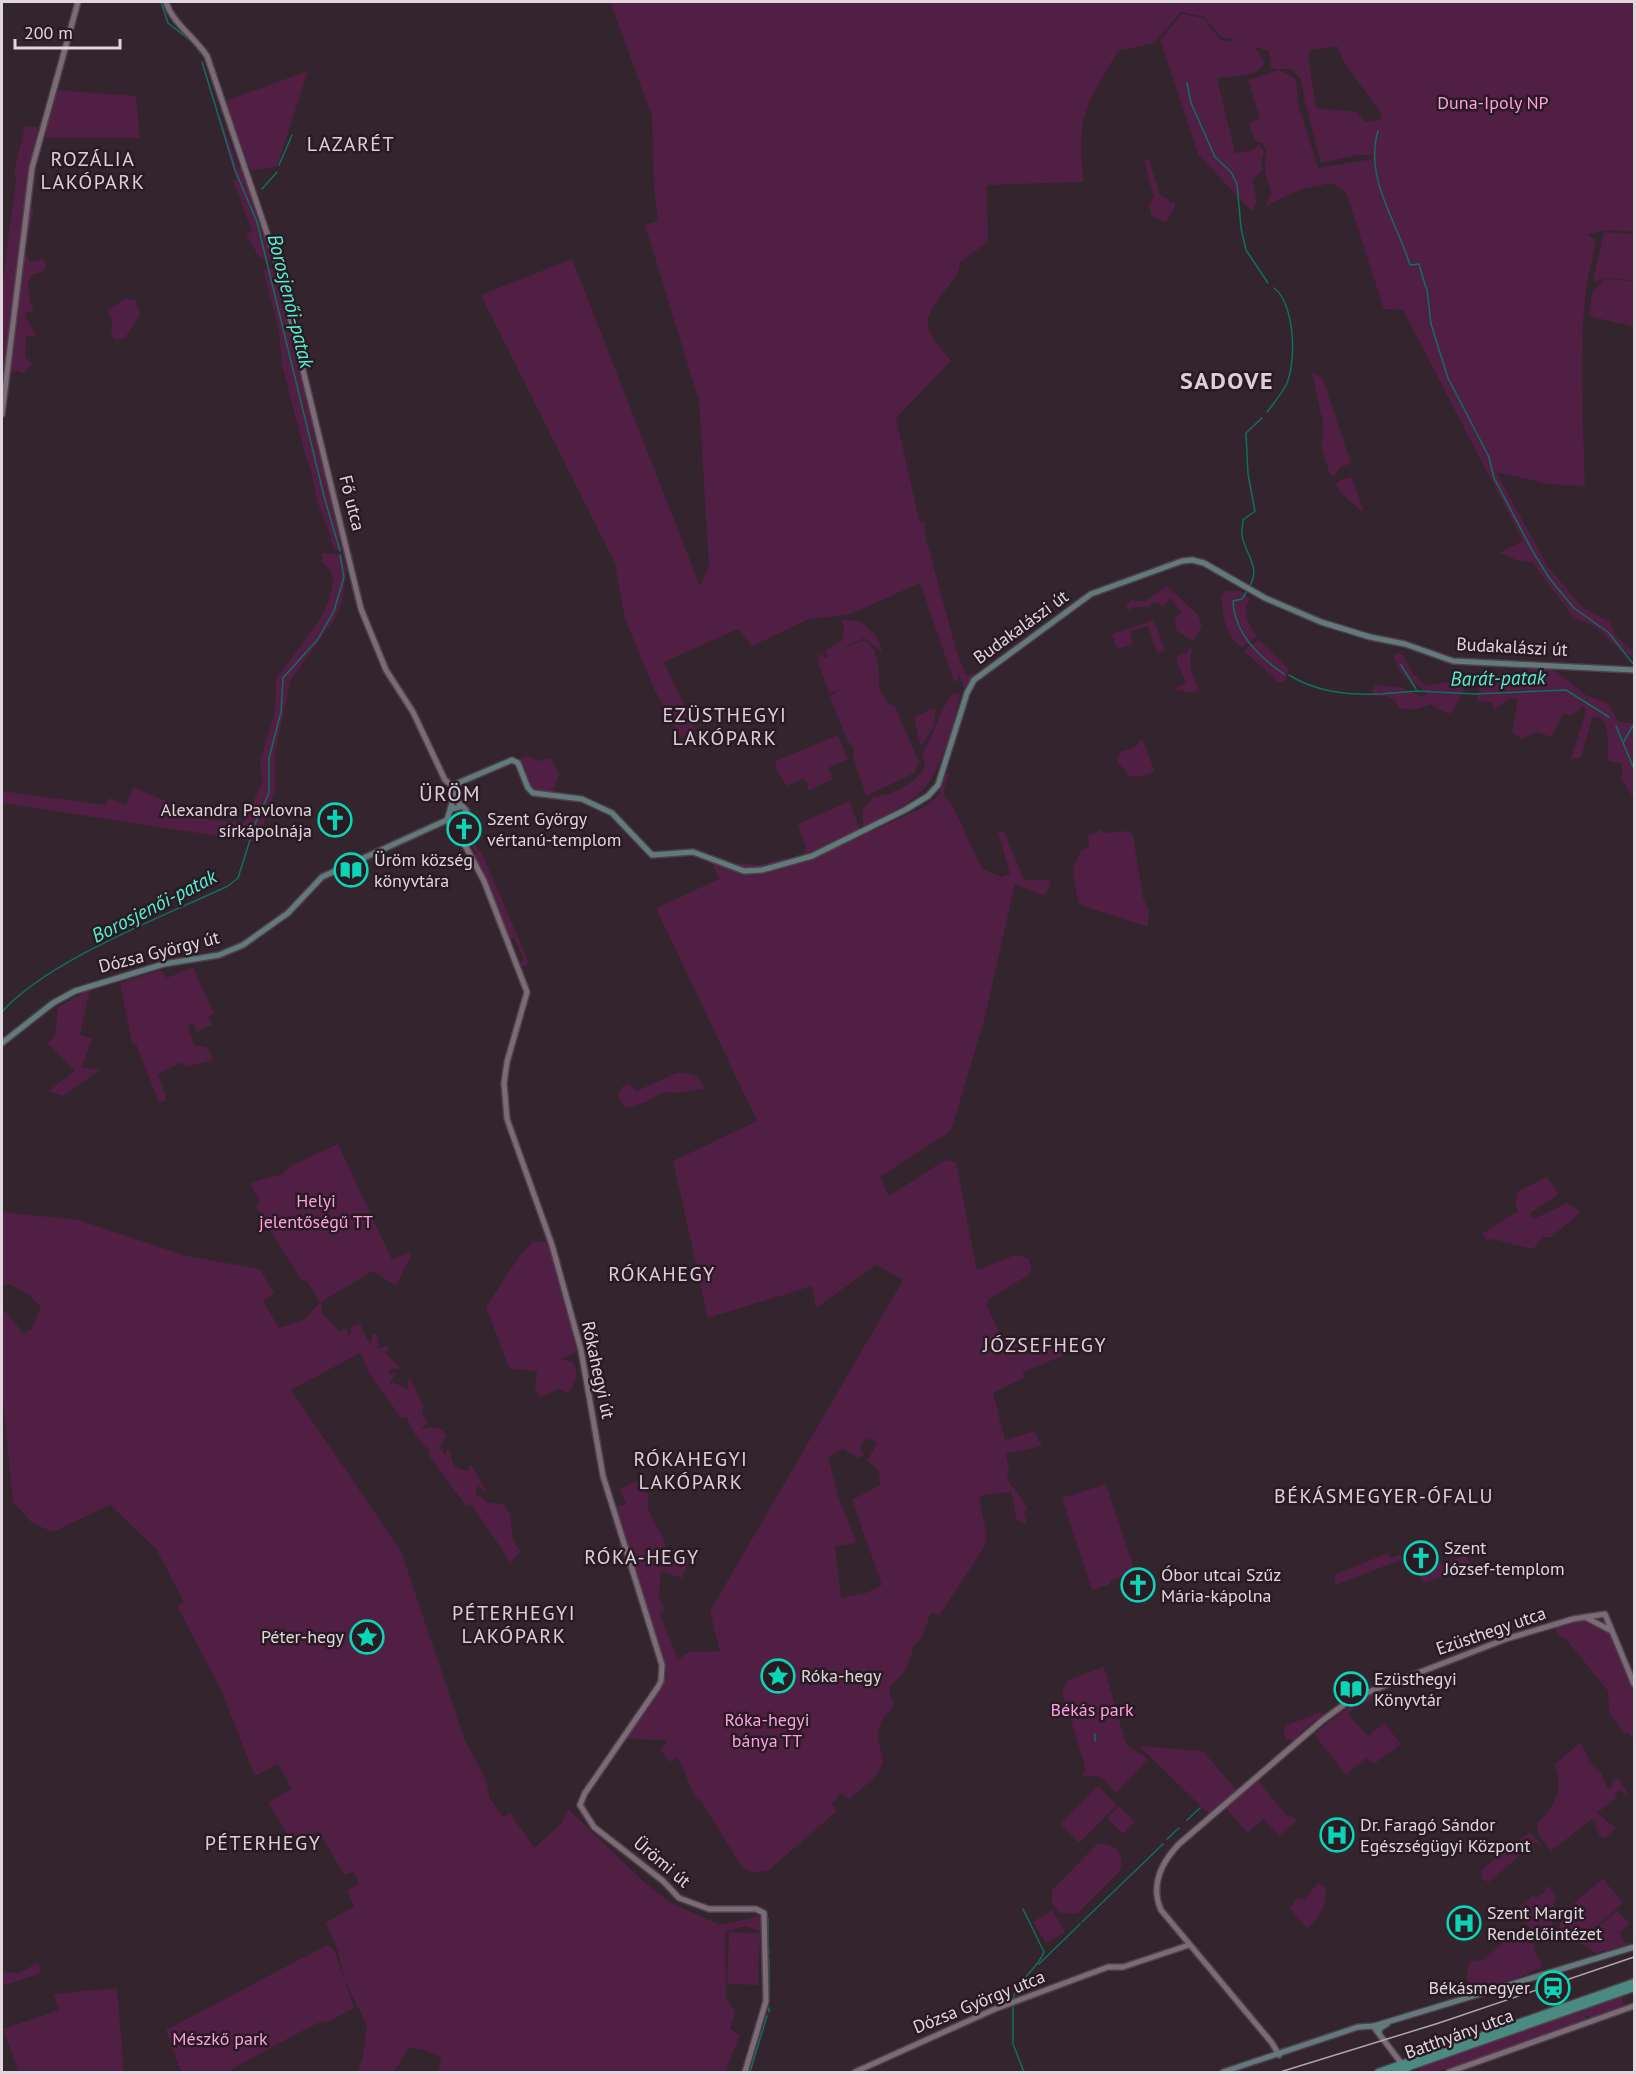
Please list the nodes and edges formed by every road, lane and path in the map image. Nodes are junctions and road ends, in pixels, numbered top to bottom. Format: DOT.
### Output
graph roads {
  1 [pos="78,2"];
  2 [pos="166,2"];
  3 [pos="2,414"];
  4 [pos="1635,670"];
  5 [pos="455,788"];
  6 [pos="454,797"];
  7 [pos="462,806"];
  8 [pos="452,809"];
  9 [pos="447,820"];
  10 [pos="464,843"];
  11 [pos="2,1043"];
  12 [pos="1599,1614"];
  13 [pos="1585,1617"];
  14 [pos="1603,1622"];
  15 [pos="1635,1684"];
  16 [pos="621,1740"];
  17 [pos="1189,1945"];
  18 [pos="1635,1947"];
  19 [pos="1635,1982"];
  20 [pos="1635,1988"];
  21 [pos="1635,2006"];
  22 [pos="1397,2019"];
  23 [pos="1373,2026"];
  24 [pos="1379,2033"];
  25 [pos="1279,2055"];
  26 [pos="1420,2064"];
  27 [pos="1405,2069"];
  28 [pos="745,2073"];
  29 [pos="855,2073"];
  30 [pos="1223,2073"];
  31 [pos="1378,2073"];
  32 [pos="1395,2073"];
  33 [pos="1415,2073"];
  34 [pos="1449,2073"];
  1 -- 3 [label="street"];
  2 -- 5 [label="street, Fő utca"];
  4 -- 5 [label="main road, Budakalászi út"];
  5 -- 6 [label="main road"];
  6 -- 7 [label="street"];
  6 -- 8 [label="main road"];
  7 -- 8 [label="main road"];
  7 -- 10 [label="street"];
  8 -- 9 [label="main road"];
  9 -- 10 [label="street"];
  9 -- 11 [label="main road, Dózsa György út"];
  10 -- 16 [label="street, Rókahegyi út"];
  12 -- 13 [label="street, Ezüsthegy utca"];
  12 -- 14 [label="street"];
  12 -- 14 [label="street"];
  13 -- 14 [label="street"];
  13 -- 17 [label="street, Ezüsthegy utca"];
  14 -- 15 [label="street"];
  16 -- 28 [label="street, Ürömi út"];
  17 -- 25 [label="street"];
  17 -- 29 [label="street, Dózsa György utca"];
  18 -- 22 [label="main road"];
  19 -- 27 [label="main road, Batthyány utca"];
  20 -- 26 [label="main road, Batthyány utca"];
  21 -- 34 [label="street"];
  22 -- 23 [label="main road"];
  22 -- 24 [label="main road"];
  23 -- 24 [label="street"];
  23 -- 25 [label="main road"];
  24 -- 27 [label="street"];
  25 -- 30 [label="main road"];
  26 -- 27 [label="main road, Batthyány utca"];
  26 -- 33 [label="main road"];
  27 -- 31 [label="main road, Batthyány utca"];
  27 -- 32 [label="main road, Batthyány utca"];
}
